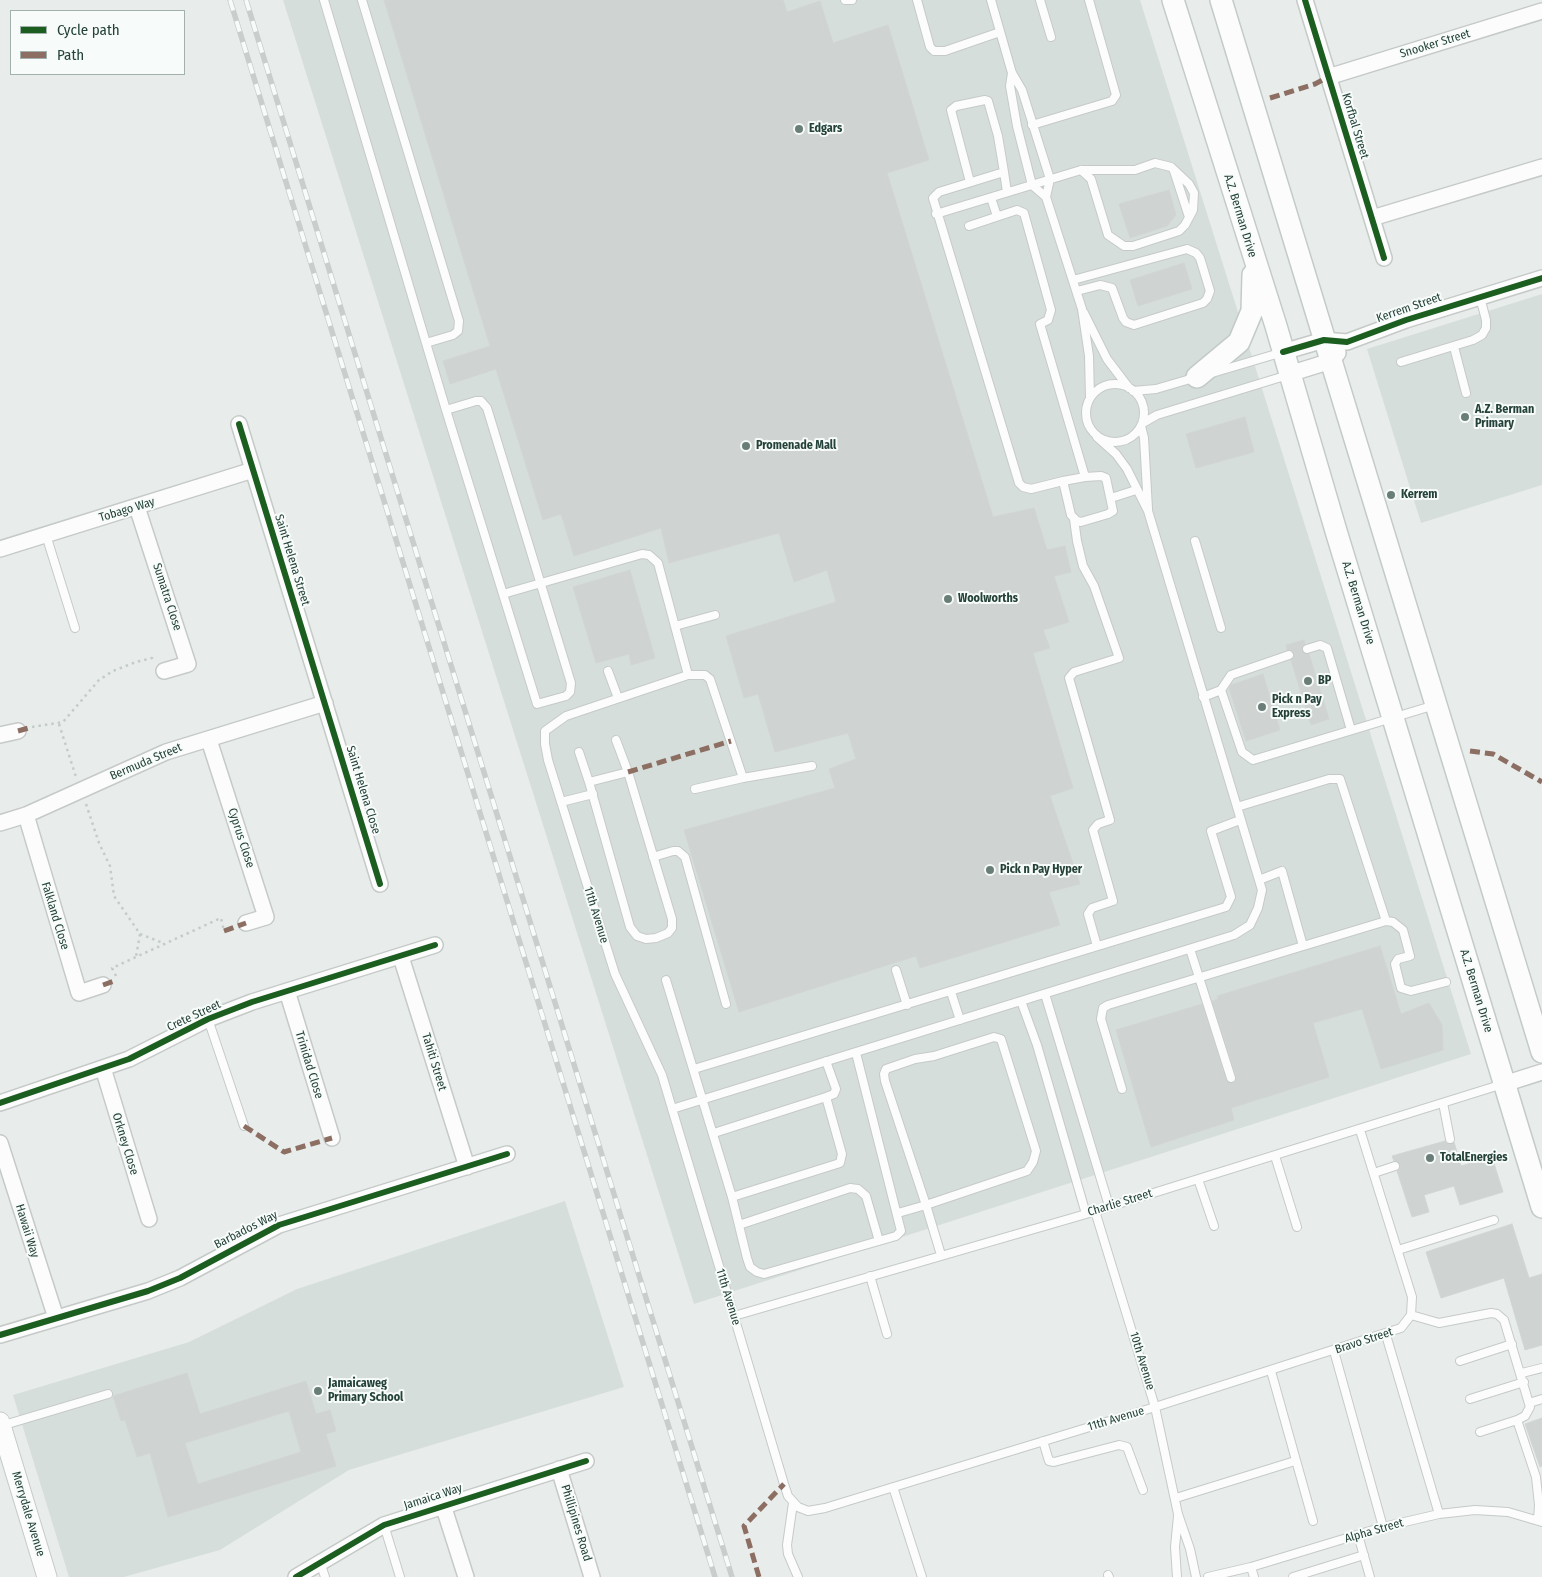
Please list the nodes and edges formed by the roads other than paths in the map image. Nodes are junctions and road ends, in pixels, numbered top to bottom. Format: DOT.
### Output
graph roads {
  1 [pos="324,0"];
  2 [pos="362,0"];
  3 [pos="845,0"];
  4 [pos="852,0"];
  5 [pos="916,0"];
  6 [pos="990,0"];
  7 [pos="1040,0"];
  8 [pos="1089,0"];
  9 [pos="1173,0"];
  10 [pos="1221,0"];
  11 [pos="1305,0"];
  12 [pos="1542,10"];
  13 [pos="1000,32"];
  14 [pos="1051,37"];
  15 [pos="1012,73"];
  16 [pos="1328,77"];
  17 [pos="1032,125"];
  18 [pos="1542,167"];
  19 [pos="1081,170"];
  20 [pos="1174,170"];
  21 [pos="1004,172"];
  22 [pos="1050,179"];
  23 [pos="970,182"];
  24 [pos="1032,185"];
  25 [pos="1008,192"];
  26 [pos="1046,197"];
  27 [pos="990,198"];
  28 [pos="936,214"];
  29 [pos="997,216"];
  30 [pos="1189,217"];
  31 [pos="1372,218"];
  32 [pos="969,226"];
  33 [pos="1252,258"];
  34 [pos="1384,258"];
  35 [pos="1542,278"];
  36 [pos="1073,280"];
  37 [pos="1077,291"];
  38 [pos="1480,297"];
  39 [pos="1082,309"];
  40 [pos="1324,340"];
  41 [pos="1347,342"];
  42 [pos="426,343"];
  43 [pos="1454,346"];
  44 [pos="1283,352"];
  45 [pos="1331,361"];
  46 [pos="1401,362"];
  47 [pos="1289,374"];
  48 [pos="1197,377"];
  49 [pos="1131,389"];
  50 [pos="1466,393"];
  51 [pos="1090,398"];
  52 [pos="446,410"];
  53 [pos="239,424"];
  54 [pos="1142,424"];
  55 [pos="1097,437"];
  56 [pos="253,470"];
  57 [pos="1085,477"];
  58 [pos="1063,481"];
  59 [pos="1136,490"];
  60 [pos="1111,498"];
  61 [pos="137,506"];
  62 [pos="1148,511"];
  63 [pos="1074,519"];
  64 [pos="46,535"];
  65 [pos="1195,541"];
  66 [pos="0,549"];
  67 [pos="541,582"];
  68 [pos="502,594"];
  69 [pos="715,615"];
  70 [pos="675,626"];
  71 [pos="75,628"];
  72 [pos="1221,628"];
  73 [pos="1307,649"];
  74 [pos="1289,655"];
  75 [pos="159,668"];
  76 [pos="608,670"];
  77 [pos="688,676"];
  78 [pos="1221,690"];
  79 [pos="618,698"];
  80 [pos="1202,698"];
  81 [pos="325,703"];
  82 [pos="1435,705"];
  83 [pos="1393,717"];
  84 [pos="25,729"];
  85 [pos="1351,730"];
  86 [pos="0,735"];
  87 [pos="209,740"];
  88 [pos="616,740"];
  89 [pos="579,752"];
  90 [pos="812,766"];
  91 [pos="628,772"];
  92 [pos="743,778"];
  93 [pos="589,782"];
  94 [pos="695,789"];
  95 [pos="593,794"];
  96 [pos="561,802"];
  97 [pos="1237,807"];
  98 [pos="26,815"];
  99 [pos="1240,820"];
  100 [pos="0,823"];
  101 [pos="653,857"];
  102 [pos="1259,880"];
  103 [pos="380,884"];
  104 [pos="1386,921"];
  105 [pos="246,923"];
  106 [pos="435,945"];
  107 [pos="1097,946"];
  108 [pos="1303,946"];
  109 [pos="1190,949"];
  110 [pos="401,957"];
  111 [pos="896,970"];
  112 [pos="1200,977"];
  113 [pos="666,980"];
  114 [pos="1446,982"];
  115 [pos="103,985"];
  116 [pos="287,992"];
  117 [pos="951,992"];
  118 [pos="1044,994"];
  119 [pos="1021,1001"];
  120 [pos="726,1004"];
  121 [pos="907,1005"];
  122 [pos="208,1020"];
  123 [pos="960,1020"];
  124 [pos="856,1052"];
  125 [pos="1542,1052"];
  126 [pos="826,1061"];
  127 [pos="103,1068"];
  128 [pos="694,1069"];
  129 [pos="1542,1072"];
  130 [pos="1231,1078"];
  131 [pos="1504,1084"];
  132 [pos="1122,1089"];
  133 [pos="826,1097"];
  134 [pos="703,1101"];
  135 [pos="0,1103"];
  136 [pos="1443,1103"];
  137 [pos="672,1109"];
  138 [pos="244,1126"];
  139 [pos="1360,1130"];
  140 [pos="714,1133"];
  141 [pos="332,1138"];
  142 [pos="1450,1139"];
  143 [pos="0,1143"];
  144 [pos="507,1154"];
  145 [pos="1275,1156"];
  146 [pos="1395,1166"];
  147 [pos="467,1167"];
  148 [pos="1374,1172"];
  149 [pos="1198,1179"];
  150 [pos="732,1197"];
  151 [pos="926,1205"];
  152 [pos="1109,1206"];
  153 [pos="1542,1207"];
  154 [pos="1095,1211"];
  155 [pos="898,1213"];
  156 [pos="1086,1214"];
  157 [pos="149,1219"];
  158 [pos="1494,1220"];
  159 [pos="739,1225"];
  160 [pos="1214,1226"];
  161 [pos="1297,1227"];
  162 [pos="878,1242"];
  163 [pos="1398,1250"];
  164 [pos="941,1255"];
  165 [pos="870,1276"];
  166 [pos="1411,1315"];
  167 [pos="734,1316"];
  168 [pos="56,1318"];
  169 [pos="0,1334"];
  170 [pos="887,1334"];
  171 [pos="1386,1334"];
  172 [pos="1512,1344"];
  173 [pos="1334,1351"];
  174 [pos="1460,1361"];
  175 [pos="1542,1368"];
  176 [pos="1271,1371"];
  177 [pos="1522,1373"];
  178 [pos="1524,1382"];
  179 [pos="108,1394"];
  180 [pos="1470,1399"];
  181 [pos="1542,1399"];
  182 [pos="1529,1403"];
  183 [pos="1156,1407"];
  184 [pos="1517,1420"];
  185 [pos="0,1424"];
  186 [pos="1480,1432"];
  187 [pos="1043,1441"];
  188 [pos="586,1461"];
  189 [pos="1295,1461"];
  190 [pos="559,1469"];
  191 [pos="893,1487"];
  192 [pos="1143,1490"];
  193 [pos="1176,1498"];
  194 [pos="793,1503"];
  195 [pos="443,1505"];
  196 [pos="1178,1514"];
  197 [pos="1439,1514"];
  198 [pos="1313,1521"];
  199 [pos="1540,1521"];
  200 [pos="384,1525"];
  201 [pos="1383,1527"];
  202 [pos="1358,1536"];
  203 [pos="1364,1555"];
  204 [pos="320,1562"];
  205 [pos="1251,1567"];
  206 [pos="47,1577"];
  207 [pos="296,1577"];
  208 [pos="325,1577"];
  209 [pos="400,1577"];
  210 [pos="466,1577"];
  211 [pos="592,1577"];
  212 [pos="798,1577"];
  213 [pos="922,1577"];
  214 [pos="1177,1577"];
  215 [pos="1196,1577"];
  216 [pos="1208,1577"];
  217 [pos="1254,1577"];
  218 [pos="1293,1577"];
  219 [pos="1370,1577"];
  1 -- 42 [label="lane"];
  2 -- 42 [label="lane"];
  3 -- 4 [label="lane"];
  5 -- 13 [label="lane"];
  6 -- 13 [label="lane"];
  7 -- 14 [label="lane"];
  8 -- 17 [label="lane"];
  9 -- 33 [label="main road, A.Z. Berman Drive"];
  10 -- 40 [label="main road"];
  11 -- 16 [label="street, Korfbal Street"];
  12 -- 16 [label="street, Snooker Street"];
  13 -- 15 [label="lane"];
  15 -- 17 [label="lane"];
  15 -- 24 [label="lane"];
  16 -- 31 [label="street, Korfbal Street"];
  17 -- 22 [label="lane"];
  18 -- 31 [label="street"];
  19 -- 20 [label="lane"];
  19 -- 22 [label="lane"];
  19 -- 30 [label="lane"];
  20 -- 30 [label="lane"];
  20 -- 30 [label="lane"];
  21 -- 23 [label="lane"];
  21 -- 23 [label="lane"];
  21 -- 25 [label="lane"];
  22 -- 24 [label="lane"];
  22 -- 26 [label="lane"];
  23 -- 28 [label="lane"];
  24 -- 25 [label="lane"];
  24 -- 26 [label="lane"];
  25 -- 27 [label="lane"];
  26 -- 36 [label="lane"];
  27 -- 28 [label="lane"];
  27 -- 29 [label="lane"];
  28 -- 58 [label="lane"];
  29 -- 32 [label="lane"];
  29 -- 57 [label="lane"];
  31 -- 34 [label="street, Korfbal Street"];
  33 -- 44 [label="main road, A.Z. Berman Drive"];
  33 -- 48 [label="main road"];
  35 -- 38 [label="street, Kerrem Street"];
  36 -- 37 [label="lane"];
  36 -- 37 [label="lane"];
  37 -- 39 [label="lane"];
  38 -- 41 [label="street, Kerrem Street"];
  38 -- 43 [label="lane"];
  39 -- 49 [label="lane"];
  39 -- 51 [label="lane"];
  40 -- 41 [label="street, Kerrem Street"];
  40 -- 44 [label="street, Kerrem Street"];
  40 -- 45 [label="main road"];
  41 -- 45 [label="street"];
  42 -- 52 [label="lane"];
  43 -- 46 [label="lane"];
  43 -- 50 [label="lane"];
  44 -- 47 [label="main road, A.Z. Berman Drive"];
  44 -- 48 [label="lane"];
  45 -- 47 [label="street"];
  45 -- 82 [label="main road"];
  47 -- 54 [label="lane"];
  47 -- 83 [label="main road, A.Z. Berman Drive"];
  48 -- 49 [label="lane"];
  49 -- 51 [label="lane"];
  49 -- 54 [label="lane"];
  51 -- 55 [label="lane"];
  52 -- 67 [label="lane"];
  52 -- 68 [label="lane"];
  53 -- 56 [label="street, Saint Helena Street"];
  54 -- 55 [label="lane"];
  54 -- 62 [label="lane"];
  55 -- 59 [label="lane"];
  56 -- 61 [label="street, Tobago Way"];
  56 -- 81 [label="street, Saint Helena Street"];
  57 -- 58 [label="lane"];
  57 -- 60 [label="lane"];
  58 -- 63 [label="lane"];
  59 -- 60 [label="lane"];
  59 -- 62 [label="lane"];
  60 -- 63 [label="lane"];
  61 -- 64 [label="street, Tobago Way"];
  61 -- 75 [label="street, Sumatra Close"];
  62 -- 80 [label="lane"];
  63 -- 107 [label="lane"];
  64 -- 66 [label="street, Tobago Way"];
  64 -- 71 [label="lane"];
  65 -- 72 [label="lane"];
  67 -- 68 [label="lane"];
  67 -- 68 [label="lane"];
  67 -- 70 [label="lane"];
  69 -- 70 [label="lane"];
  70 -- 77 [label="lane"];
  73 -- 85 [label="lane"];
  74 -- 78 [label="lane"];
  76 -- 79 [label="lane"];
  77 -- 79 [label="lane"];
  77 -- 92 [label="lane"];
  78 -- 80 [label="lane"];
  78 -- 85 [label="lane"];
  79 -- 96 [label="lane, 11th Avenue"];
  80 -- 97 [label="lane"];
  81 -- 87 [label="street, Bermuda Street"];
  81 -- 103 [label="street, Saint Helena Close"];
  82 -- 83 [label="lane"];
  82 -- 125 [label="main road"];
  83 -- 85 [label="lane"];
  83 -- 131 [label="main road, A.Z. Berman Drive"];
  84 -- 86 [label="street"];
  87 -- 98 [label="street, Bermuda Street"];
  87 -- 105 [label="street, Cyprus Close"];
  88 -- 91 [label="lane"];
  89 -- 93 [label="lane"];
  90 -- 92 [label="lane"];
  91 -- 93 [label="lane"];
  91 -- 101 [label="lane"];
  92 -- 94 [label="lane"];
  93 -- 95 [label="lane"];
  95 -- 96 [label="lane"];
  95 -- 101 [label="lane"];
  96 -- 137 [label="lane, 11th Avenue"];
  97 -- 99 [label="lane"];
  97 -- 104 [label="lane"];
  98 -- 100 [label="street, Bermuda Street"];
  98 -- 115 [label="street, Falkland Close"];
  99 -- 102 [label="lane"];
  99 -- 107 [label="lane"];
  101 -- 120 [label="lane"];
  102 -- 108 [label="lane"];
  102 -- 109 [label="lane"];
  104 -- 108 [label="lane"];
  104 -- 114 [label="lane"];
  106 -- 110 [label="street, Crete Street"];
  107 -- 117 [label="lane"];
  108 -- 112 [label="lane"];
  109 -- 112 [label="lane"];
  109 -- 118 [label="lane"];
  110 -- 116 [label="street, Crete Street"];
  110 -- 147 [label="street, Tahiti Street"];
  111 -- 121 [label="lane"];
  112 -- 130 [label="lane"];
  112 -- 132 [label="lane"];
  113 -- 128 [label="lane"];
  116 -- 122 [label="street, Crete Street"];
  116 -- 141 [label="street, Trinidad Close"];
  117 -- 121 [label="lane"];
  117 -- 123 [label="lane"];
  118 -- 119 [label="lane"];
  118 -- 152 [label="lane"];
  119 -- 123 [label="lane"];
  119 -- 156 [label="lane"];
  121 -- 128 [label="lane"];
  122 -- 127 [label="street, Crete Street"];
  122 -- 138 [label="lane"];
  123 -- 124 [label="lane"];
  124 -- 126 [label="lane"];
  124 -- 155 [label="lane"];
  126 -- 133 [label="lane"];
  126 -- 134 [label="lane"];
  127 -- 135 [label="street, Crete Street"];
  127 -- 157 [label="street, Orkney Close"];
  128 -- 134 [label="lane"];
  129 -- 131 [label="street"];
  131 -- 136 [label="lane, Charlie Street"];
  131 -- 153 [label="main road, A.Z. Berman Drive"];
  133 -- 140 [label="lane"];
  133 -- 150 [label="lane"];
  134 -- 137 [label="lane"];
  134 -- 140 [label="lane"];
  136 -- 139 [label="lane, Charlie Street"];
  136 -- 142 [label="lane"];
  137 -- 167 [label="lane, 11th Avenue"];
  139 -- 145 [label="lane, Charlie Street"];
  139 -- 148 [label="lane"];
  140 -- 150 [label="lane"];
  143 -- 168 [label="street, Hawaii Way"];
  144 -- 147 [label="street, Barbados Way"];
  145 -- 149 [label="lane, Charlie Street"];
  145 -- 161 [label="lane"];
  146 -- 148 [label="lane"];
  147 -- 168 [label="street, Barbados Way"];
  148 -- 163 [label="lane"];
  149 -- 152 [label="lane, Charlie Street"];
  149 -- 160 [label="lane"];
  150 -- 159 [label="lane"];
  151 -- 151 [label="lane"];
  151 -- 155 [label="lane"];
  151 -- 164 [label="lane"];
  152 -- 154 [label="lane, Charlie Street"];
  154 -- 156 [label="lane, Charlie Street"];
  154 -- 183 [label="lane, 10th Avenue"];
  155 -- 162 [label="lane"];
  156 -- 164 [label="lane, Charlie Street"];
  158 -- 163 [label="lane"];
  159 -- 162 [label="lane"];
  159 -- 162 [label="lane"];
  163 -- 166 [label="lane"];
  164 -- 165 [label="lane, Charlie Street"];
  165 -- 167 [label="lane, Charlie Street"];
  165 -- 170 [label="lane"];
  166 -- 171 [label="lane, Bravo Street"];
  166 -- 172 [label="lane"];
  167 -- 194 [label="lane, 11th Avenue"];
  168 -- 169 [label="street, Barbados Way"];
  171 -- 173 [label="lane, Bravo Street"];
  171 -- 197 [label="lane"];
  172 -- 174 [label="lane"];
  172 -- 177 [label="lane"];
  173 -- 176 [label="lane, Bravo Street"];
  173 -- 201 [label="lane"];
  175 -- 177 [label="lane"];
  176 -- 183 [label="lane, Bravo Street"];
  176 -- 189 [label="lane"];
  177 -- 178 [label="lane"];
  178 -- 180 [label="lane"];
  178 -- 182 [label="lane"];
  179 -- 185 [label="lane"];
  181 -- 182 [label="lane"];
  182 -- 184 [label="lane"];
  183 -- 187 [label="lane, 11th Avenue"];
  183 -- 193 [label="lane, 10th Avenue"];
  184 -- 186 [label="lane"];
  184 -- 199 [label="lane"];
  185 -- 206 [label="street, Merrydale Avenue"];
  187 -- 191 [label="lane, 11th Avenue"];
  187 -- 192 [label="lane"];
  188 -- 190 [label="street, Jamaica Way"];
  189 -- 193 [label="lane"];
  189 -- 198 [label="lane"];
  190 -- 195 [label="street, Jamaica Way"];
  190 -- 211 [label="street, Phillipines Road"];
  191 -- 194 [label="lane, 11th Avenue"];
  191 -- 213 [label="lane"];
  193 -- 196 [label="lane, 10th Avenue"];
  194 -- 212 [label="lane"];
  195 -- 200 [label="street, Jamaica Way"];
  195 -- 210 [label="street"];
  196 -- 214 [label="lane, 10th Avenue"];
  196 -- 215 [label="lane, 10th Avenue"];
  197 -- 199 [label="lane, Alpha Street"];
  197 -- 201 [label="lane, Alpha Street"];
  200 -- 204 [label="street, Jamaica Way"];
  200 -- 209 [label="lane"];
  201 -- 202 [label="lane, Alpha Street"];
  202 -- 203 [label="lane"];
  202 -- 205 [label="lane, Alpha Street"];
  203 -- 218 [label="lane"];
  203 -- 219 [label="lane"];
  204 -- 207 [label="street, Jamaica Way"];
  204 -- 208 [label="lane"];
  205 -- 216 [label="lane, Alpha Street"];
  205 -- 217 [label="lane"];
}
